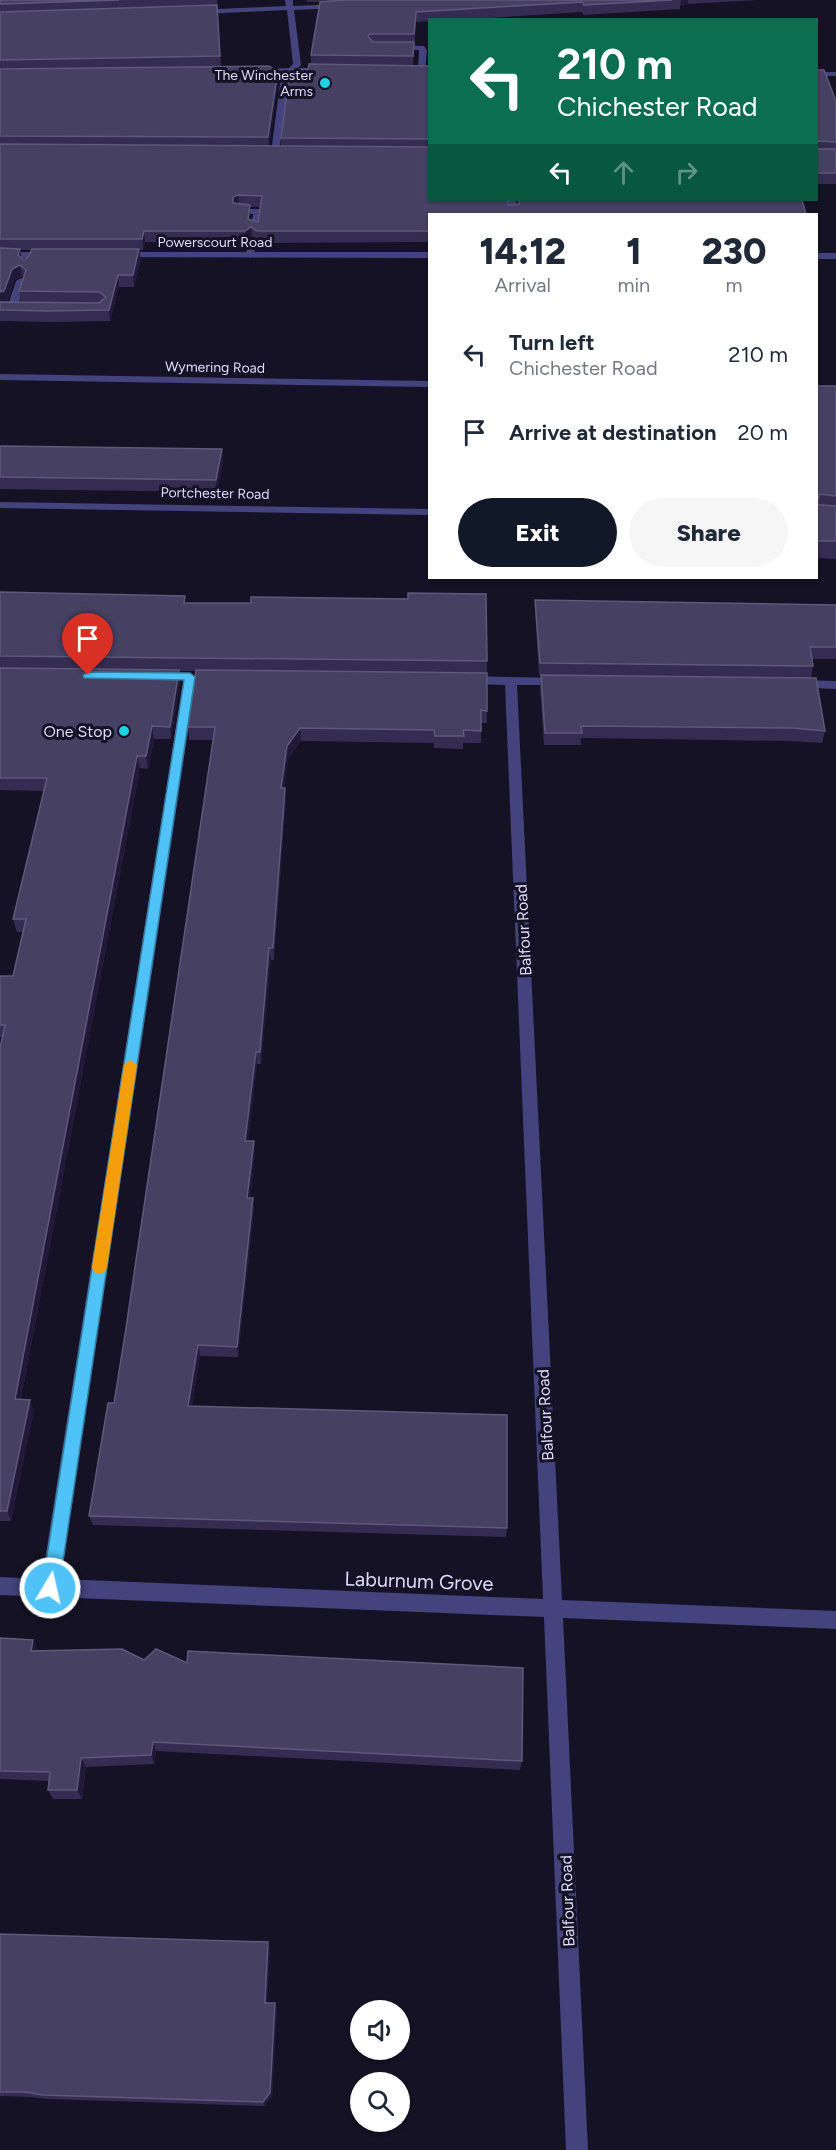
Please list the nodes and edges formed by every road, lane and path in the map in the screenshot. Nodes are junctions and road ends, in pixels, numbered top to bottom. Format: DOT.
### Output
graph roads {
  1 [pos="289,0"];
  2 [pos="350,5"];
  3 [pos="292,9"];
  4 [pos="187,12"];
  5 [pos="384,48"];
  6 [pos="292,70"];
  7 [pos="335,70"];
  8 [pos="411,70"];
  9 [pos="426,70"];
  10 [pos="245,72"];
  11 [pos="818,74"];
  12 [pos="836,74"];
  13 [pos="263,153"];
  14 [pos="275,153"];
  15 [pos="287,153"];
  16 [pos="239,211"];
  17 [pos="255,229"];
  18 [pos="252,243"];
  19 [pos="0,255"];
  20 [pos="30,255"];
  21 [pos="53,255"];
  22 [pos="111,255"];
  23 [pos="250,255"];
  24 [pos="428,255"];
  25 [pos="818,256"];
  26 [pos="836,256"];
  27 [pos="26,266"];
  28 [pos="21,281"];
  29 [pos="0,308"];
  30 [pos="12,308"];
  31 [pos="23,308"];
  32 [pos="0,377"];
  33 [pos="428,384"];
  34 [pos="0,505"];
  35 [pos="428,512"];
  36 [pos="189,677"];
  37 [pos="452,680"];
  38 [pos="511,681"];
  39 [pos="569,682"];
  40 [pos="789,684"];
  41 [pos="836,685"];
  42 [pos="0,1586"];
  43 [pos="50,1588"];
  44 [pos="554,1609"];
  45 [pos="836,1620"];
  46 [pos="577,2150"];
  1 -- 3 [label="street"];
  2 -- 3 [label="street"];
  3 -- 4 [label="street"];
  3 -- 6 [label="street"];
  5 -- 9 [label="street"];
  6 -- 7 [label="street"];
  6 -- 10 [label="street"];
  6 -- 14 [label="street"];
  8 -- 9 [label="street"];
  11 -- 12 [label="street"];
  13 -- 14 [label="street"];
  14 -- 15 [label="street"];
  16 -- 17 [label="street"];
  18 -- 23 [label="street"];
  19 -- 20 [label="street"];
  20 -- 21 [label="street"];
  20 -- 27 [label="street"];
  22 -- 23 [label="street, Powerscourt Road"];
  23 -- 24 [label="street, Powerscourt Road"];
  25 -- 26 [label="street"];
  28 -- 30 [label="street"];
  29 -- 30 [label="street"];
  30 -- 31 [label="street"];
  32 -- 33 [label="street, Wymering Road"];
  34 -- 35 [label="street, Portchester Road"];
  36 -- 43 [label="street"];
  37 -- 38 [label="street"];
  38 -- 39 [label="street"];
  38 -- 44 [label="street, Balfour Road"];
  40 -- 41 [label="street"];
  42 -- 43 [label="street, Laburnum Grove"];
  43 -- 44 [label="street, Laburnum Grove"];
  44 -- 45 [label="street, Laburnum Grove"];
  44 -- 46 [label="street, Balfour Road"];
}
